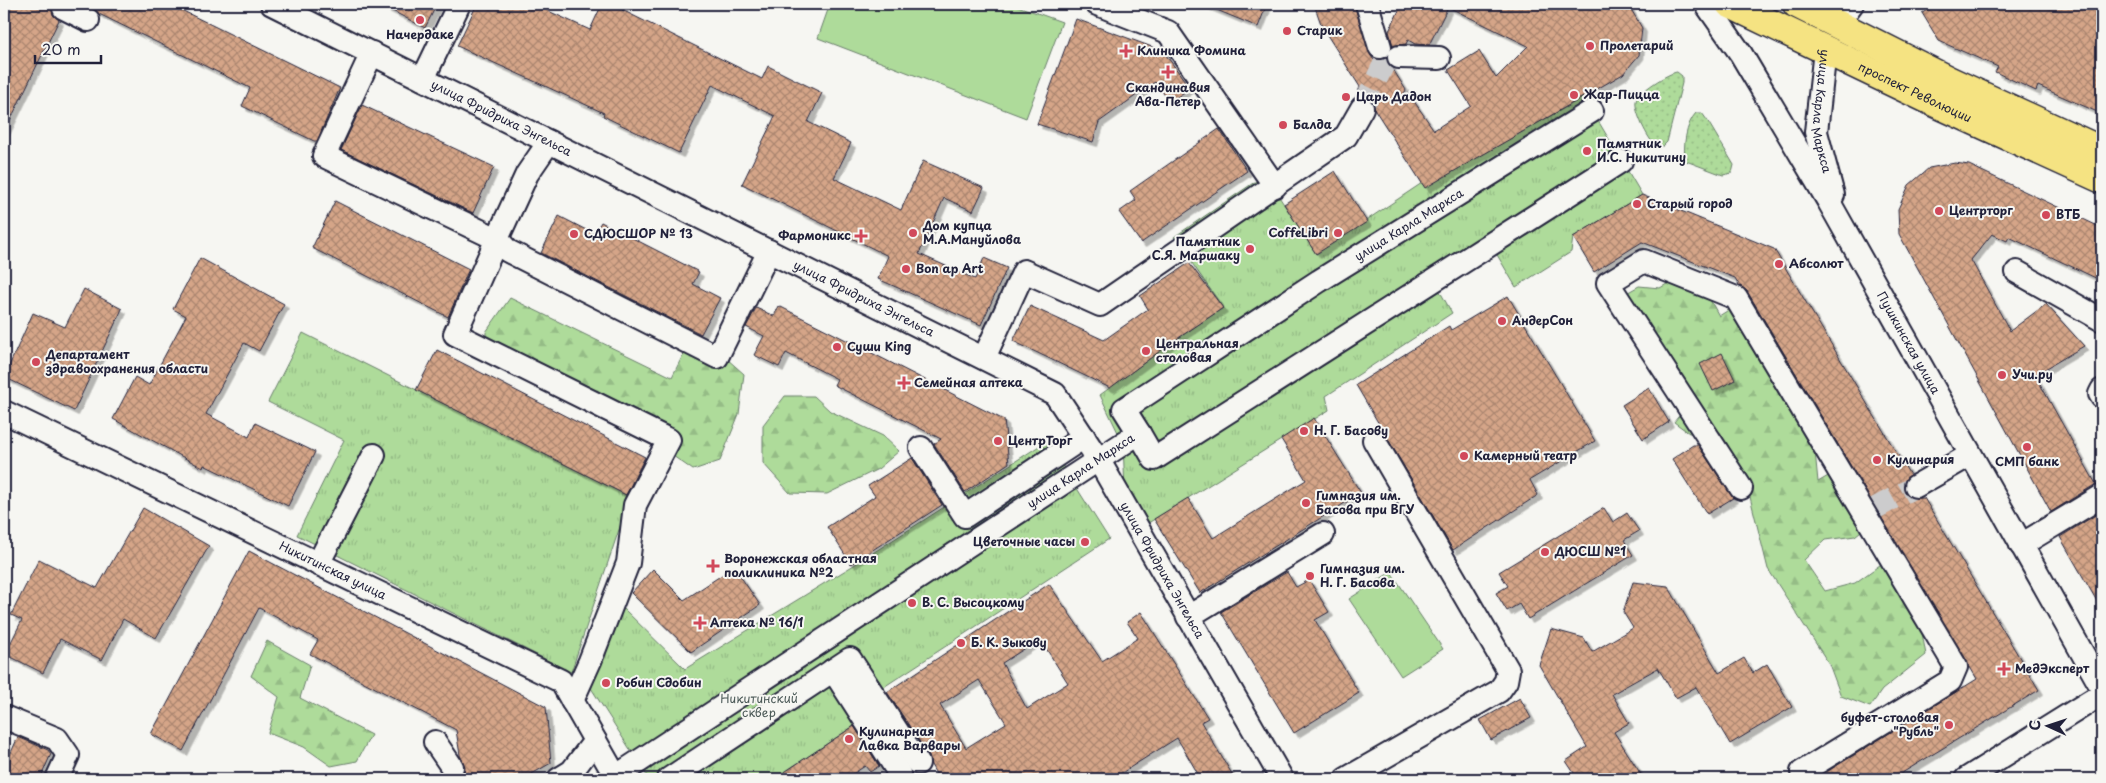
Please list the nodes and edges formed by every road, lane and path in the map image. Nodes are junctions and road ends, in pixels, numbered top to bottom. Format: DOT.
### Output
graph roads {
  1 [pos="272,4"];
  2 [pos="459,4"];
  3 [pos="1097,4"];
  4 [pos="1367,4"];
  5 [pos="1706,4"];
  6 [pos="1730,4"];
  7 [pos="1797,4"];
  8 [pos="64,8"];
  9 [pos="1844,14"];
  10 [pos="88,20"];
  11 [pos="1825,50"];
  12 [pos="372,53"];
  13 [pos="1439,58"];
  14 [pos="423,79"];
  15 [pos="1362,108"];
  16 [pos="1592,111"];
  17 [pos="549,142"];
  18 [pos="2102,151"];
  19 [pos="1621,161"];
  20 [pos="2102,179"];
  21 [pos="1276,186"];
  22 [pos="1841,225"];
  23 [pos="497,239"];
  24 [pos="769,251"];
  25 [pos="2017,272"];
  26 [pos="2102,320"];
  27 [pos="984,358"];
  28 [pos="2102,390"];
  29 [pos="2102,397"];
  30 [pos="4,412"];
  31 [pos="1139,432"];
  32 [pos="1084,437"];
  33 [pos="1374,440"];
  34 [pos="921,448"];
  35 [pos="374,455"];
  36 [pos="1970,455"];
  37 [pos="1098,459"];
  38 [pos="1916,486"];
  39 [pos="1741,488"];
  40 [pos="2102,496"];
  41 [pos="1323,534"];
  42 [pos="2021,545"];
  43 [pos="318,564"];
  44 [pos="1188,617"];
  45 [pos="2102,688"];
  46 [pos="2102,694"];
  47 [pos="572,700"];
  48 [pos="6,725"];
  49 [pos="595,741"];
  50 [pos="435,742"];
  51 [pos="452,767"];
  52 [pos="909,768"];
  53 [pos="1799,777"];
  54 [pos="615,778"];
  55 [pos="57,779"];
  56 [pos="559,779"];
  57 [pos="669,779"];
  58 [pos="1282,779"];
  59 [pos="1346,779"];
  60 [pos="1966,779"];
  1 -- 12 [label="street, улица Фридриха Энгельса"];
  2 -- 14 [label="street"];
  3 -- 21 [label="street"];
  4 -- 13 [label="street"];
  5 -- 22 [label="street, Пушкинская улица"];
  6 -- 11 [label="main road, проспект Революции"];
  7 -- 9 [label="main road, проспект Революции"];
  8 -- 10 [label="street"];
  9 -- 11 [label="main road, улица Карла Маркса"];
  9 -- 18 [label="main road, проспект Революции"];
  11 -- 20 [label="main road, проспект Революции"];
  11 -- 22 [label="street, улица Карла Маркса"];
  12 -- 14 [label="street, улица Фридриха Энгельса"];
  12 -- 23 [label="street"];
  14 -- 17 [label="street, улица Фридриха Энгельса"];
  15 -- 21 [label="street"];
  16 -- 31 [label="street, улица Карла Маркса"];
  17 -- 23 [label="street"];
  17 -- 24 [label="street, улица Фридриха Энгельса"];
  19 -- 31 [label="street"];
  21 -- 27 [label="street"];
  22 -- 36 [label="street, Пушкинская улица"];
  23 -- 24 [label="street"];
  23 -- 47 [label="street"];
  24 -- 27 [label="street, улица Фридриха Энгельса"];
  25 -- 26 [label="street"];
  27 -- 32 [label="street, улица Фридриха Энгельса"];
  28 -- 29 [label="street"];
  30 -- 43 [label="street, Никитинская улица"];
  31 -- 37 [label="street, улица Карла Маркса"];
  32 -- 34 [label="street"];
  32 -- 37 [label="street, улица Фридриха Энгельса"];
  33 -- 59 [label="street"];
  35 -- 43 [label="street"];
  36 -- 38 [label="street"];
  36 -- 42 [label="street, Пушкинская улица"];
  37 -- 44 [label="street, улица Фридриха Энгельса"];
  37 -- 54 [label="street, улица Карла Маркса"];
  39 -- 53 [label="street"];
  40 -- 42 [label="street"];
  41 -- 44 [label="street"];
  42 -- 45 [label="street, Пушкинская улица"];
  43 -- 47 [label="street, Никитинская улица"];
  44 -- 58 [label="street, улица Фридриха Энгельса"];
  46 -- 60 [label="street"];
  47 -- 49 [label="street, Никитинская улица"];
  48 -- 55 [label="street"];
  49 -- 54 [label="street, Никитинская улица"];
  49 -- 56 [label="street"];
  50 -- 51 [label="street"];
  52 -- 57 [label="street"];
}
